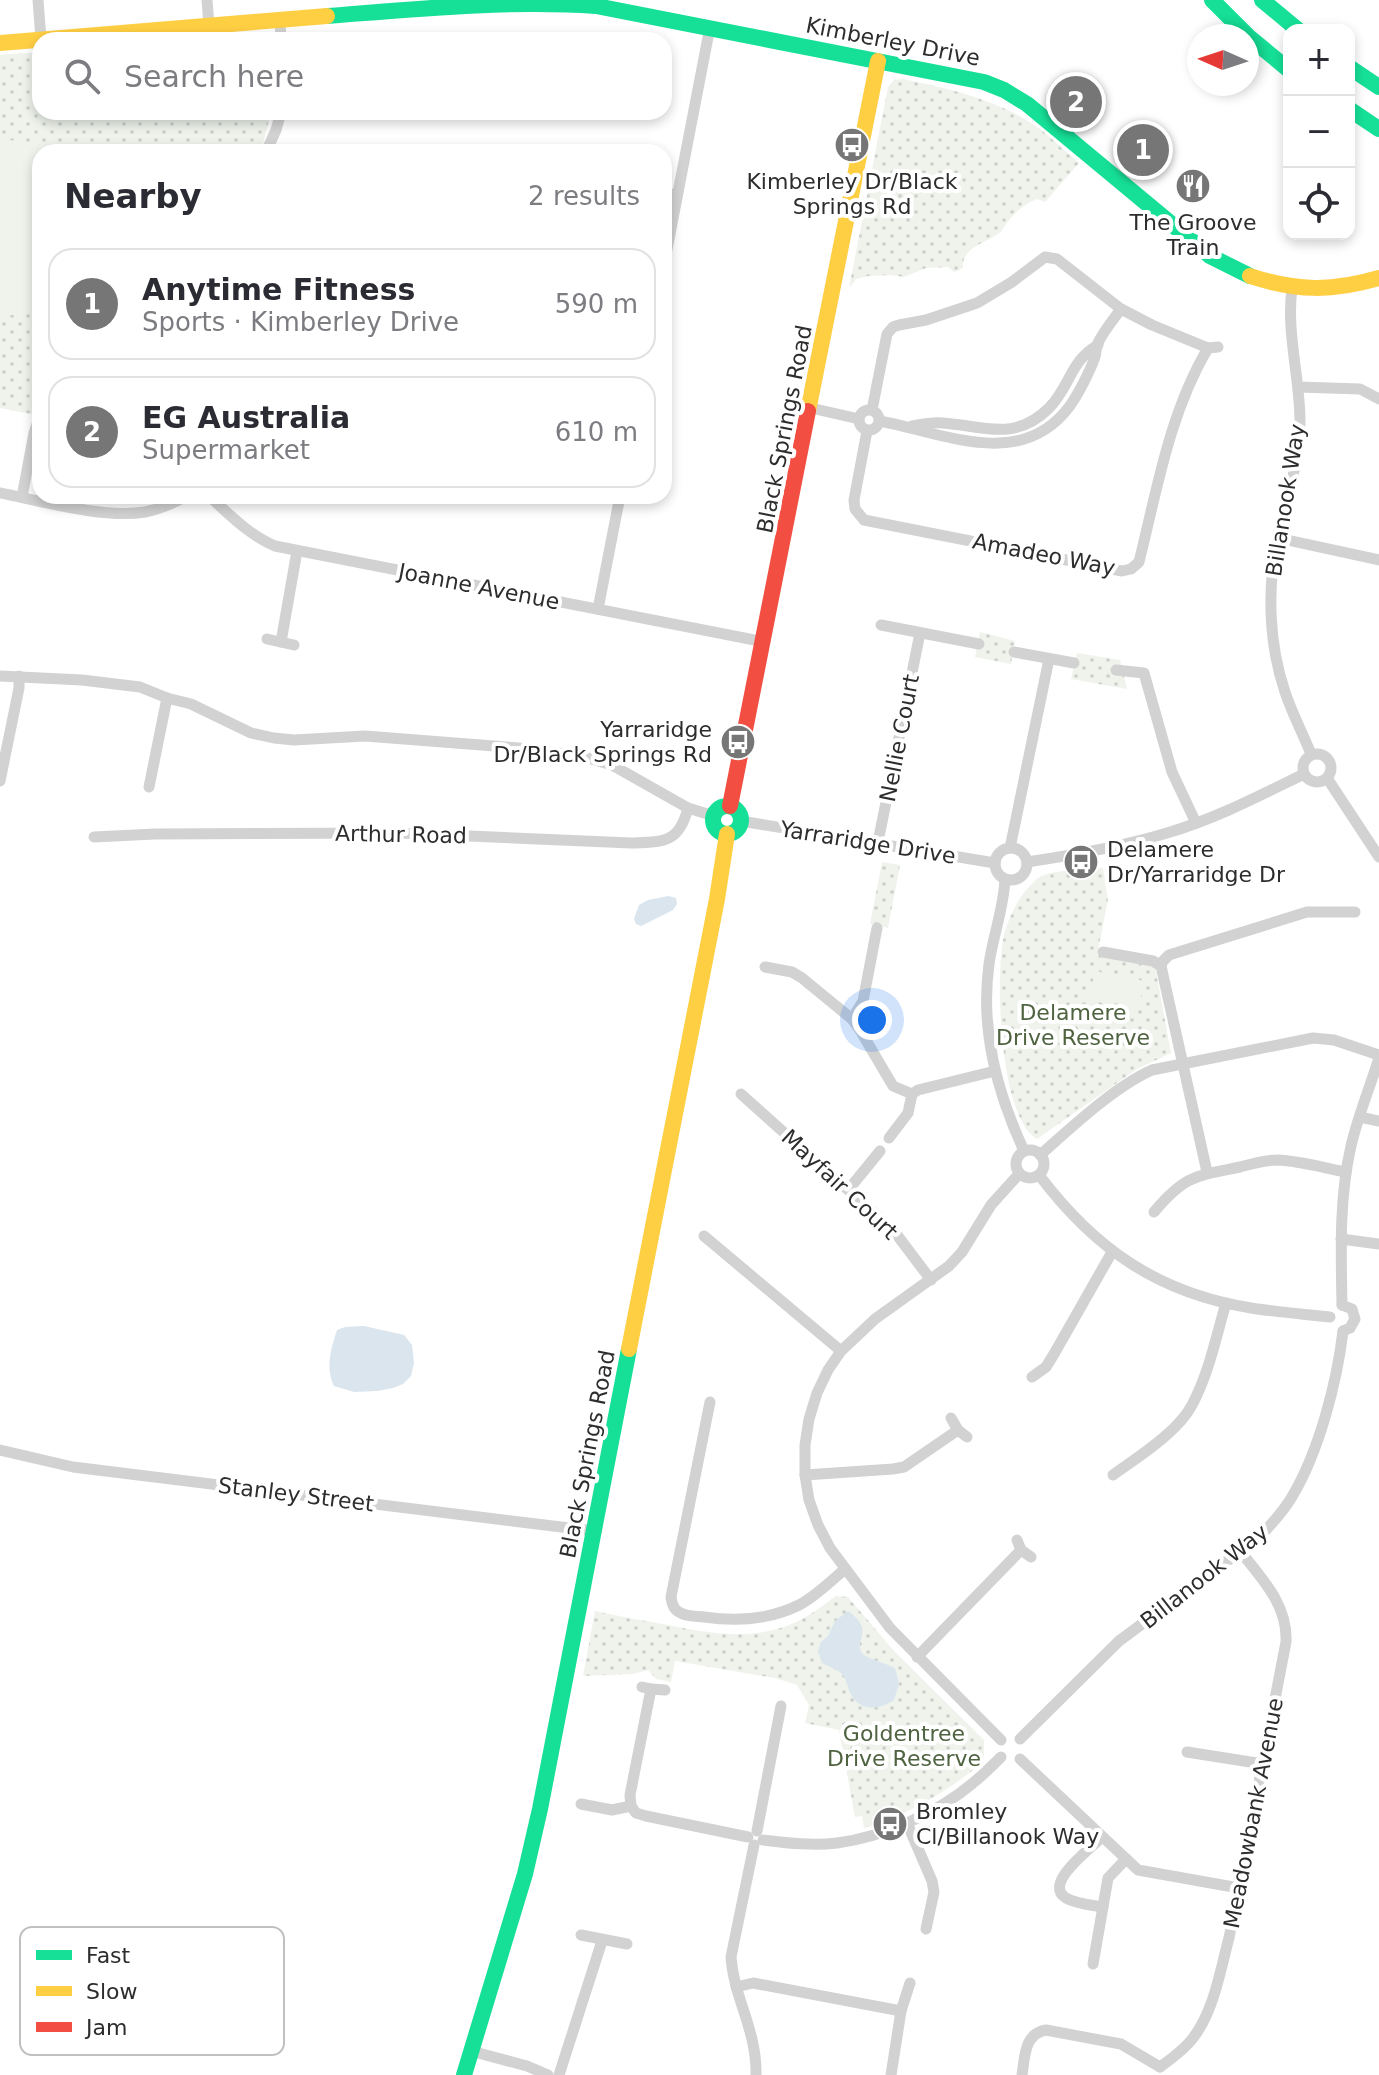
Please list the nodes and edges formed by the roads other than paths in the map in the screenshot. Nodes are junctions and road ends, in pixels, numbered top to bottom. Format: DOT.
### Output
graph roads {
  1 [pos="38,0"];
  2 [pos="207,0"];
  3 [pos="543,0"];
  4 [pos="1212,0"];
  5 [pos="1262,0"];
  6 [pos="379,6"];
  7 [pos="280,20"];
  8 [pos="1291,24"];
  9 [pos="209,26"];
  10 [pos="710,27"];
  11 [pos="40,32"];
  12 [pos="131,32"];
  13 [pos="281,32"];
  14 [pos="32,40"];
  15 [pos="0,43"];
  16 [pos="878,61"];
  17 [pos="1283,66"];
  18 [pos="1355,71"];
  19 [pos="1379,87"];
  20 [pos="1355,113"];
  21 [pos="279,120"];
  22 [pos="1379,129"];
  23 [pos="270,144"];
  24 [pos="672,194"];
  25 [pos="677,195"];
  26 [pos="672,222"];
  27 [pos="1379,278"];
  28 [pos="1292,288"];
  29 [pos="1121,309"];
  30 [pos="1298,387"];
  31 [pos="1379,399"];
  32 [pos="811,408"];
  33 [pos="872,410"];
  34 [pos="859,419"];
  35 [pos="880,421"];
  36 [pos="867,431"];
  37 [pos="32,444"];
  38 [pos="0,493"];
  39 [pos="22,497"];
  40 [pos="32,499"];
  41 [pos="59,504"];
  42 [pos="168,504"];
  43 [pos="218,504"];
  44 [pos="618,504"];
  45 [pos="1278,538"];
  46 [pos="297,551"];
  47 [pos="1379,560"];
  48 [pos="598,609"];
  49 [pos="881,625"];
  50 [pos="920,633"];
  51 [pos="267,639"];
  52 [pos="281,642"];
  53 [pos="765,642"];
  54 [pos="979,644"];
  55 [pos="294,645"];
  56 [pos="1014,652"];
  57 [pos="1049,659"];
  58 [pos="1074,663"];
  59 [pos="1116,670"];
  60 [pos="0,676"];
  61 [pos="19,676"];
  62 [pos="167,698"];
  63 [pos="1311,754"];
  64 [pos="1304,774"];
  65 [pos="1327,778"];
  66 [pos="0,781"];
  67 [pos="149,787"];
  68 [pos="730,806"];
  69 [pos="688,808"];
  70 [pos="714,816"];
  71 [pos="741,821"];
  72 [pos="1196,823"];
  73 [pos="727,834"];
  74 [pos="94,837"];
  75 [pos="878,842"];
  76 [pos="1376,842"];
  77 [pos="1010,848"];
  78 [pos="1379,857"];
  79 [pos="1027,862"];
  80 [pos="995,863"];
  81 [pos="1005,879"];
  82 [pos="1355,912"];
  83 [pos="877,928"];
  84 [pos="1103,952"];
  85 [pos="1161,966"];
  86 [pos="765,967"];
  87 [pos="852,1019"];
  88 [pos="1379,1056"];
  89 [pos="1183,1064"];
  90 [pos="995,1071"];
  91 [pos="741,1094"];
  92 [pos="912,1094"];
  93 [pos="1360,1117"];
  94 [pos="1379,1121"];
  95 [pos="889,1138"];
  96 [pos="880,1151"];
  97 [pos="1024,1151"];
  98 [pos="1040,1155"];
  99 [pos="1207,1172"];
  100 [pos="1346,1172"];
  101 [pos="1019,1174"];
  102 [pos="1039,1175"];
  103 [pos="849,1189"];
  104 [pos="1154,1212"];
  105 [pos="704,1236"];
  106 [pos="1341,1239"];
  107 [pos="1379,1244"];
  108 [pos="1112,1252"];
  109 [pos="931,1280"];
  110 [pos="1226,1303"];
  111 [pos="1342,1305"];
  112 [pos="1330,1317"];
  113 [pos="1343,1331"];
  114 [pos="841,1351"];
  115 [pos="1032,1377"];
  116 [pos="710,1402"];
  117 [pos="951,1418"];
  118 [pos="0,1450"];
  119 [pos="805,1475"];
  120 [pos="1113,1475"];
  121 [pos="594,1531"];
  122 [pos="1023,1549"];
  123 [pos="1241,1552"];
  124 [pos="845,1569"];
  125 [pos="917,1657"];
  126 [pos="665,1690"];
  127 [pos="781,1706"];
  128 [pos="1020,1739"];
  129 [pos="1001,1740"];
  130 [pos="1187,1752"];
  131 [pos="1001,1757"];
  132 [pos="1020,1759"];
  133 [pos="1263,1764"];
  134 [pos="581,1804"];
  135 [pos="631,1806"];
  136 [pos="907,1823"];
  137 [pos="1102,1837"];
  138 [pos="755,1838"];
  139 [pos="1126,1859"];
  140 [pos="1239,1888"];
  141 [pos="1103,1907"];
  142 [pos="926,1929"];
  143 [pos="581,1935"];
  144 [pos="602,1941"];
  145 [pos="627,1944"];
  146 [pos="1093,1964"];
  147 [pos="910,1983"];
  148 [pos="736,1987"];
  149 [pos="901,2011"];
  150 [pos="471,2051"];
  151 [pos="1158,2071"];
  152 [pos="464,2075"];
  153 [pos="548,2075"];
  154 [pos="559,2075"];
  155 [pos="756,2075"];
  156 [pos="891,2075"];
  157 [pos="1022,2075"];
  1 -- 11 [label="street"];
  2 -- 9 [label="street"];
  3 -- 6 [label="main road, Kimberley Drive"];
  3 -- 10 [label="main road, Kimberley Drive"];
  4 -- 17 [label="main road"];
  5 -- 8 [label="main road"];
  6 -- 7 [label="main road, Kimberley Drive"];
  7 -- 9 [label="main road, Kimberley Drive"];
  7 -- 13 [label="street"];
  9 -- 12 [label="main road, Kimberley Drive"];
  10 -- 16 [label="main road, Kimberley Drive"];
  10 -- 25 [label="street"];
  14 -- 15 [label="main road, Kimberley Drive"];
  16 -- 28 [label="main road, Kimberley Drive"];
  16 -- 32 [label="main road, Black Springs Road"];
  18 -- 19 [label="main road"];
  20 -- 22 [label="main road"];
  21 -- 23 [label="street"];
  24 -- 25 [label="street"];
  25 -- 26 [label="street"];
  27 -- 28 [label="main road, Kimberley Drive"];
  28 -- 30 [label="street, Billanook Way"];
  29 -- 33 [label="street"];
  29 -- 35 [label="street"];
  29 -- 36 [label="street, Amadeo Way"];
  30 -- 31 [label="street"];
  30 -- 45 [label="street, Billanook Way"];
  32 -- 34 [label="street"];
  32 -- 53 [label="main road, Black Springs Road"];
  33 -- 34 [label="street"];
  33 -- 35 [label="street"];
  34 -- 36 [label="street"];
  35 -- 36 [label="street"];
  37 -- 39 [label="street"];
  38 -- 39 [label="street"];
  39 -- 40 [label="street"];
  41 -- 42 [label="street"];
  43 -- 46 [label="street, Joanne Avenue"];
  44 -- 48 [label="street"];
  45 -- 47 [label="street"];
  45 -- 63 [label="street, Billanook Way"];
  46 -- 48 [label="street, Joanne Avenue"];
  46 -- 52 [label="street"];
  48 -- 53 [label="street, Joanne Avenue"];
  49 -- 50 [label="street"];
  50 -- 54 [label="street"];
  50 -- 75 [label="street, Nellie Court"];
  51 -- 52 [label="street"];
  52 -- 55 [label="street"];
  53 -- 68 [label="main road, Black Springs Road"];
  56 -- 57 [label="street"];
  57 -- 58 [label="street"];
  57 -- 77 [label="street"];
  59 -- 72 [label="street"];
  60 -- 61 [label="street"];
  61 -- 62 [label="street"];
  61 -- 66 [label="street"];
  62 -- 67 [label="street"];
  62 -- 69 [label="street"];
  63 -- 64 [label="street"];
  63 -- 65 [label="street"];
  64 -- 65 [label="street"];
  64 -- 72 [label="street"];
  65 -- 76 [label="street"];
  68 -- 70 [label="main road"];
  68 -- 71 [label="main road"];
  69 -- 70 [label="street"];
  69 -- 74 [label="street, Arthur Road"];
  70 -- 73 [label="main road"];
  71 -- 73 [label="main road"];
  71 -- 75 [label="street, Yarraridge Drive"];
  72 -- 79 [label="street"];
  73 -- 121 [label="main road, Black Springs Road"];
  75 -- 80 [label="street, Yarraridge Drive"];
  76 -- 78 [label="street"];
  77 -- 79 [label="street"];
  77 -- 80 [label="street"];
  79 -- 81 [label="street"];
  80 -- 81 [label="street"];
  81 -- 90 [label="street"];
  82 -- 85 [label="street"];
  83 -- 87 [label="street"];
  84 -- 85 [label="street"];
  85 -- 89 [label="street"];
  86 -- 87 [label="street"];
  87 -- 92 [label="street"];
  88 -- 89 [label="street"];
  88 -- 93 [label="street"];
  89 -- 98 [label="street"];
  89 -- 99 [label="street"];
  90 -- 92 [label="street"];
  90 -- 97 [label="street"];
  91 -- 103 [label="street, Mayfair Court"];
  92 -- 95 [label="street"];
  93 -- 94 [label="street"];
  93 -- 100 [label="street"];
  96 -- 103 [label="street"];
  97 -- 98 [label="street"];
  97 -- 101 [label="street"];
  98 -- 102 [label="street"];
  99 -- 100 [label="street"];
  99 -- 104 [label="street"];
  100 -- 106 [label="street"];
  101 -- 102 [label="street"];
  101 -- 109 [label="street"];
  102 -- 108 [label="street"];
  103 -- 109 [label="street, Mayfair Court"];
  105 -- 114 [label="street"];
  106 -- 107 [label="street"];
  106 -- 111 [label="street"];
  108 -- 110 [label="street"];
  108 -- 115 [label="street"];
  109 -- 114 [label="street"];
  110 -- 112 [label="street"];
  110 -- 120 [label="street"];
  111 -- 112 [label="street"];
  111 -- 113 [label="street"];
  112 -- 113 [label="street"];
  113 -- 123 [label="street, Billanook Way"];
  114 -- 119 [label="street"];
  116 -- 124 [label="street"];
  117 -- 119 [label="street"];
  118 -- 121 [label="street, Stanley Street"];
  119 -- 124 [label="street"];
  121 -- 150 [label="main road, Black Springs Road"];
  122 -- 125 [label="street"];
  123 -- 128 [label="street, Billanook Way"];
  123 -- 133 [label="street, Meadowbank Avenue"];
  124 -- 125 [label="street"];
  125 -- 129 [label="street"];
  126 -- 135 [label="street"];
  127 -- 138 [label="street"];
  128 -- 129 [label="street"];
  128 -- 132 [label="street"];
  129 -- 131 [label="street"];
  130 -- 133 [label="street"];
  131 -- 132 [label="street"];
  131 -- 136 [label="street"];
  132 -- 137 [label="street"];
  133 -- 140 [label="street, Meadowbank Avenue"];
  134 -- 135 [label="street"];
  135 -- 138 [label="street"];
  136 -- 138 [label="street"];
  136 -- 142 [label="street"];
  137 -- 139 [label="street"];
  137 -- 141 [label="street"];
  138 -- 148 [label="street"];
  139 -- 140 [label="street"];
  139 -- 141 [label="street"];
  140 -- 151 [label="street, Meadowbank Avenue"];
  141 -- 146 [label="street"];
  143 -- 144 [label="street"];
  144 -- 145 [label="street"];
  144 -- 154 [label="street"];
  147 -- 149 [label="street"];
  148 -- 149 [label="street"];
  148 -- 155 [label="street"];
  149 -- 156 [label="street"];
  150 -- 152 [label="main road, Black Springs Road"];
  150 -- 153 [label="street"];
  151 -- 157 [label="street"];
}
